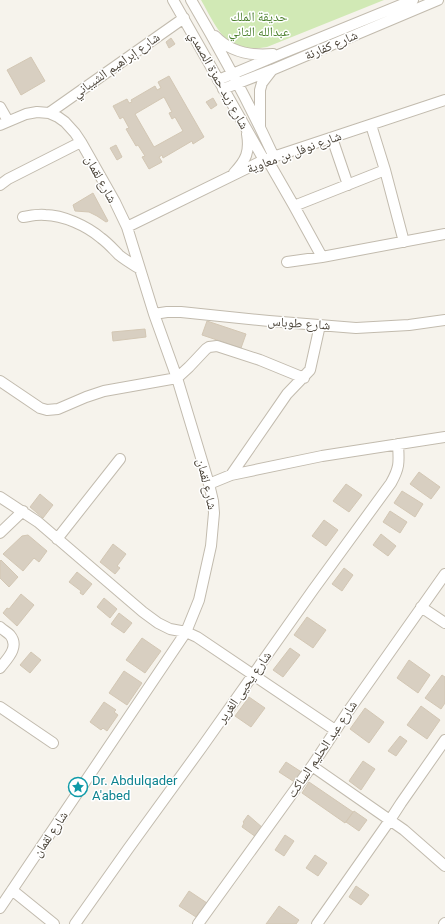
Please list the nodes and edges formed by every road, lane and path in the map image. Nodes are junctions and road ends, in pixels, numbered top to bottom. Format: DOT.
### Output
graph roads {
  1 [pos="173,0"];
  2 [pos="191,0"];
  3 [pos="413,0"];
  4 [pos="438,0"];
  5 [pos="426,3"];
  6 [pos="184,18"];
  7 [pos="208,29"];
  8 [pos="283,53"];
  9 [pos="272,70"];
  10 [pos="235,79"];
  11 [pos="221,85"];
  12 [pos="445,100"];
  13 [pos="0,107"];
  14 [pos="50,113"];
  15 [pos="4,123"];
  16 [pos="370,125"];
  17 [pos="245,128"];
  18 [pos="260,128"];
  19 [pos="332,138"];
  20 [pos="81,142"];
  21 [pos="268,159"];
  22 [pos="385,170"];
  23 [pos="230,177"];
  24 [pos="0,185"];
  25 [pos="348,185"];
  26 [pos="294,206"];
  27 [pos="23,217"];
  28 [pos="127,227"];
  29 [pos="445,234"];
  30 [pos="404,242"];
  31 [pos="322,257"];
  32 [pos="287,262"];
  33 [pos="140,269"];
  34 [pos="154,314"];
  35 [pos="445,320"];
  36 [pos="320,325"];
  37 [pos="177,378"];
  38 [pos="304,378"];
  39 [pos="0,380"];
  40 [pos="445,437"];
  41 [pos="398,444"];
  42 [pos="120,459"];
  43 [pos="231,475"];
  44 [pos="209,484"];
  45 [pos="0,497"];
  46 [pos="23,511"];
  47 [pos="0,533"];
  48 [pos="57,539"];
  49 [pos="445,574"];
  50 [pos="421,607"];
  51 [pos="445,623"];
  52 [pos="0,627"];
  53 [pos="186,632"];
  54 [pos="0,668"];
  55 [pos="253,675"];
  56 [pos="0,707"];
  57 [pos="335,730"];
  58 [pos="445,740"];
  59 [pos="53,743"];
  60 [pos="312,766"];
  61 [pos="390,820"];
  62 [pos="445,866"];
  63 [pos="12,890"];
  64 [pos="0,908"];
  65 [pos="54,924"];
  66 [pos="75,924"];
  67 [pos="198,924"];
  68 [pos="317,924"];
  1 -- 6 [label="street, شارع زيد حمزة الصمدي"];
  2 -- 7 [label="street, شارع زيد حمزة الصمدي"];
  3 -- 8 [label="street, شارع كفارنة"];
  4 -- 5 [label="street, شارع كفارنة"];
  5 -- 9 [label="street, شارع كفارنة"];
  6 -- 11 [label="street, شارع زيد حمزة الصمدي"];
  6 -- 14 [label="street, شارع إبراهيم الشيباني"];
  7 -- 8 [label="street"];
  7 -- 10 [label="street, شارع زيد حمزة الصمدي"];
  8 -- 10 [label="street, شارع كفارنة"];
  9 -- 10 [label="street, شارع كفارنة"];
  9 -- 18 [label="street"];
  10 -- 11 [label="street, شارع كفارنة"];
  10 -- 18 [label="street, شارع زيد حمزة الصمدي"];
  11 -- 17 [label="street, شارع زيد حمزة الصمدي"];
  12 -- 16 [label="street, شارع نوفل بن معاوية"];
  13 -- 15 [label="street"];
  14 -- 15 [label="street"];
  14 -- 20 [label="street, شارع لقمان"];
  16 -- 19 [label="street, شارع نوفل بن معاوية"];
  16 -- 22 [label="street"];
  17 -- 21 [label="street, شارع زيد حمزة الصمدي"];
  17 -- 23 [label="street"];
  18 -- 21 [label="street, شارع زيد حمزة الصمدي"];
  19 -- 21 [label="street, شارع نوفل بن معاوية"];
  19 -- 25 [label="street"];
  20 -- 24 [label="street"];
  20 -- 28 [label="street, شارع لقمان"];
  21 -- 23 [label="street, شارع نوفل بن معاوية"];
  21 -- 26 [label="street"];
  22 -- 25 [label="street"];
  22 -- 30 [label="street"];
  23 -- 28 [label="street, شارع نوفل بن معاوية"];
  25 -- 26 [label="street"];
  26 -- 31 [label="street"];
  27 -- 33 [label="street"];
  28 -- 33 [label="street, شارع لقمان"];
  29 -- 30 [label="street"];
  30 -- 31 [label="street"];
  31 -- 32 [label="street"];
  33 -- 34 [label="street, شارع لقمان"];
  34 -- 36 [label="street, شارع طوباس"];
  34 -- 37 [label="street, شارع لقمان"];
  35 -- 36 [label="street, شارع طوباس"];
  36 -- 38 [label="street"];
  37 -- 38 [label="street"];
  37 -- 39 [label="street"];
  37 -- 44 [label="street, شارع لقمان"];
  38 -- 43 [label="street"];
  40 -- 41 [label="street"];
  41 -- 43 [label="street"];
  41 -- 55 [label="street, شارع يحيى الغرير"];
  42 -- 48 [label="street"];
  43 -- 44 [label="street"];
  44 -- 53 [label="street, شارع لقمان"];
  45 -- 46 [label="street"];
  46 -- 47 [label="street"];
  46 -- 48 [label="street"];
  48 -- 53 [label="street"];
  49 -- 50 [label="street, شارع عبد الحليم الساكت"];
  50 -- 51 [label="street"];
  50 -- 57 [label="street, شارع عبد الحليم الساكت"];
  52 -- 54 [label="street"];
  53 -- 55 [label="street"];
  53 -- 63 [label="street, شارع لقمان"];
  55 -- 57 [label="street"];
  55 -- 66 [label="street, شارع يحيى الغرير"];
  56 -- 59 [label="street"];
  57 -- 60 [label="street, شارع عبد الحليم الساكت"];
  58 -- 61 [label="street"];
  60 -- 61 [label="street"];
  60 -- 67 [label="street, شارع عبد الحليم الساكت"];
  61 -- 62 [label="street"];
  61 -- 68 [label="street"];
  63 -- 64 [label="street, شارع لقمان"];
  63 -- 65 [label="street"];
}
